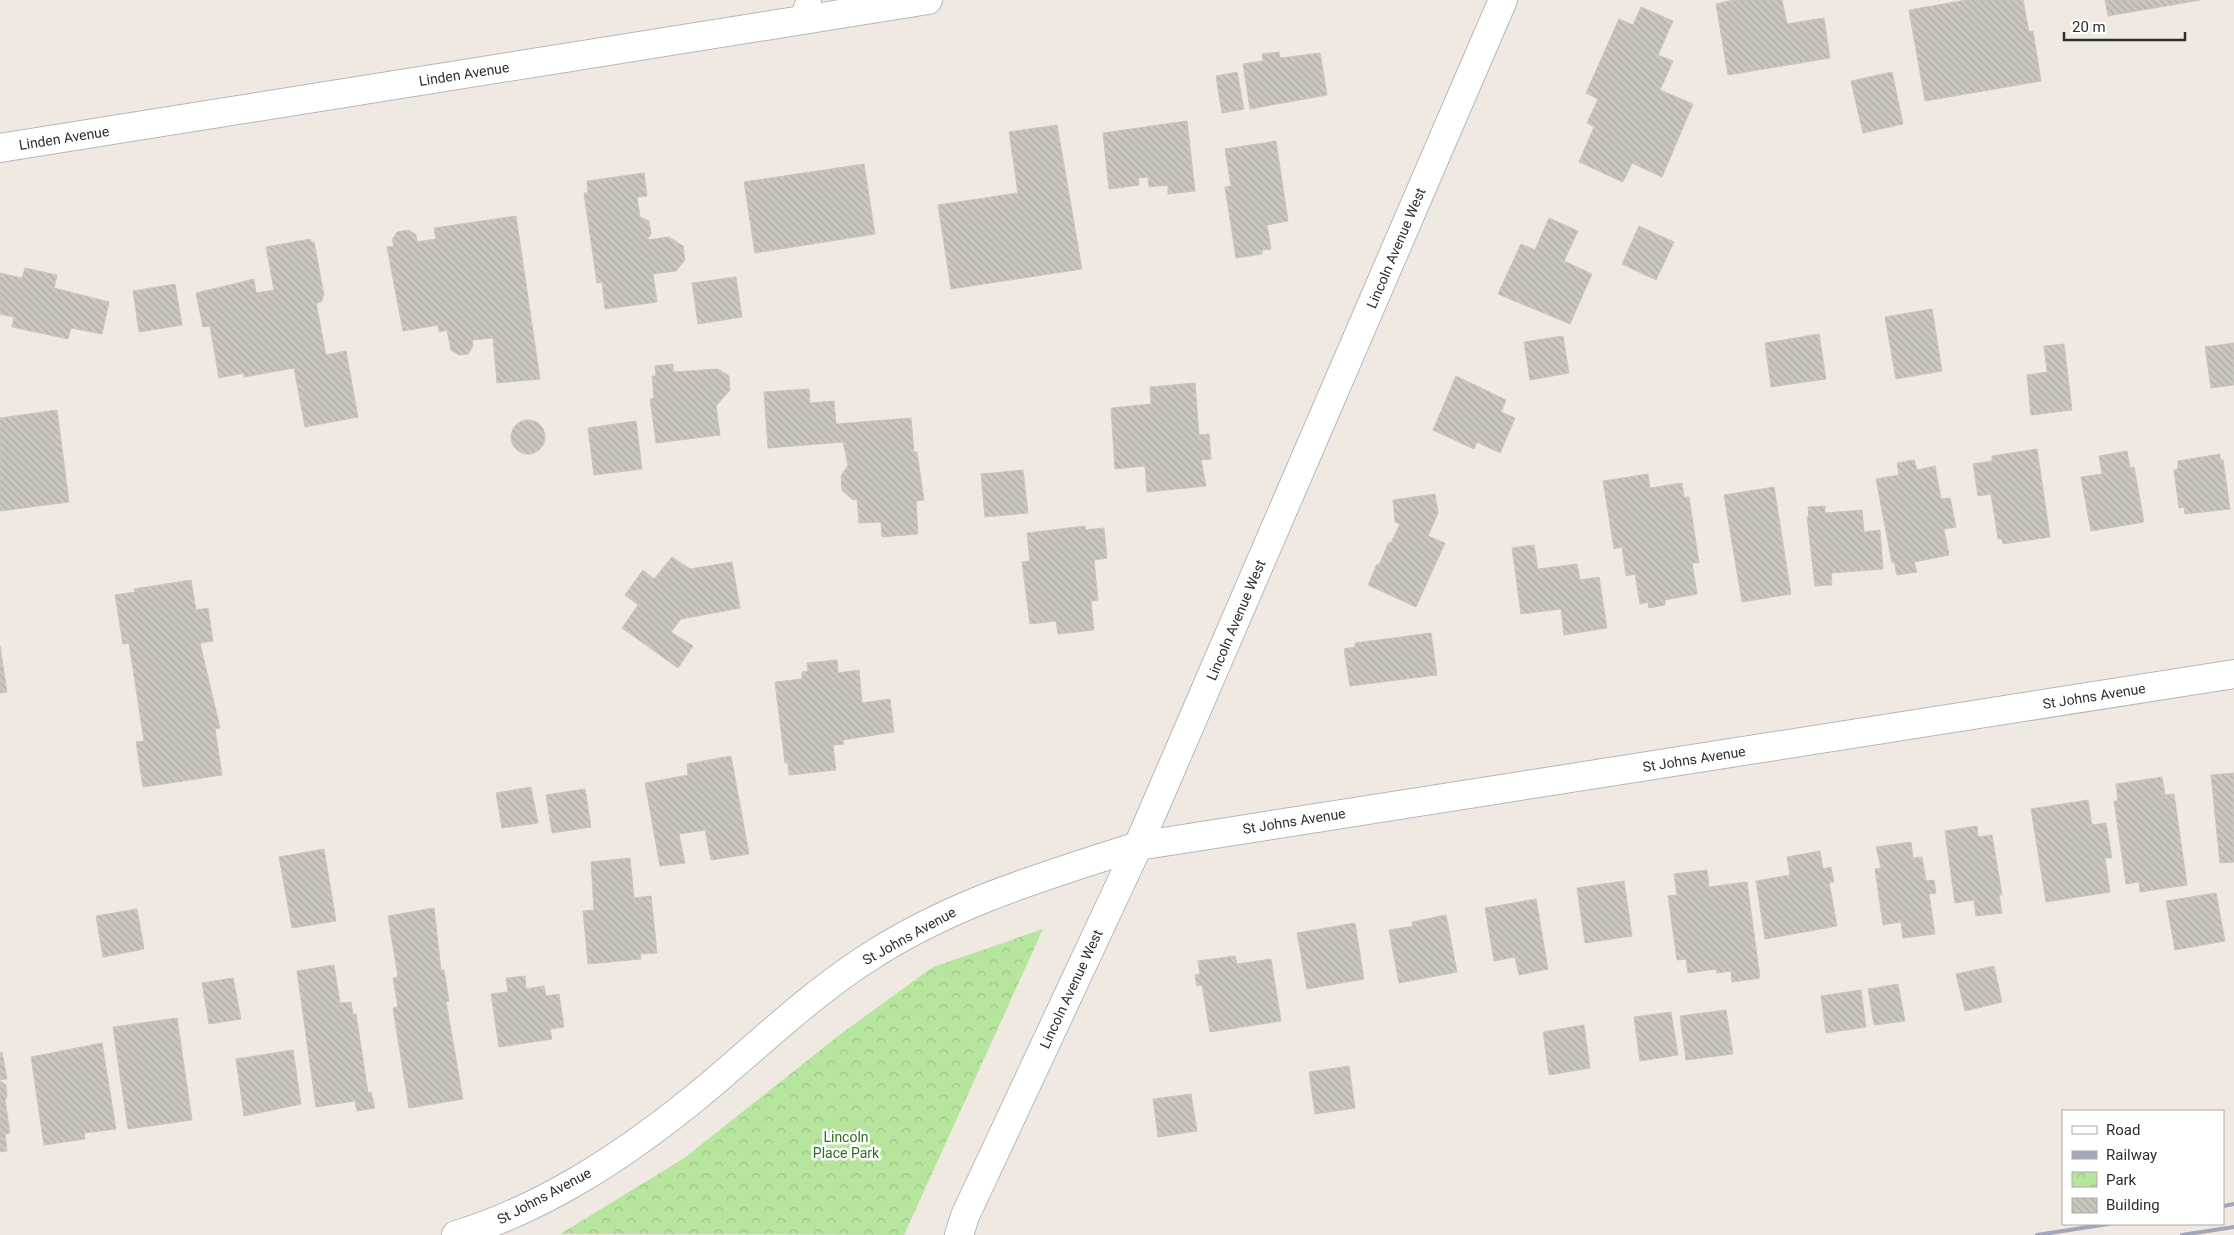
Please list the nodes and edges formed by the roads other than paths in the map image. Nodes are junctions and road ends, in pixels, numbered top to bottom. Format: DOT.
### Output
graph roads {
  1 [pos="928,0"];
  2 [pos="1503,0"];
  3 [pos="805,10"];
  4 [pos="0,148"];
  5 [pos="2234,674"];
  6 [pos="1138,846"];
  7 [pos="456,1235"];
  8 [pos="960,1235"];
  1 -- 3 [label="street, Linden Avenue"];
  2 -- 6 [label="street, Lincoln Avenue West"];
  3 -- 4 [label="street, Linden Avenue"];
  5 -- 6 [label="street, St Johns Avenue"];
  6 -- 7 [label="street, St Johns Avenue"];
  6 -- 8 [label="street, Lincoln Avenue West"];
}
